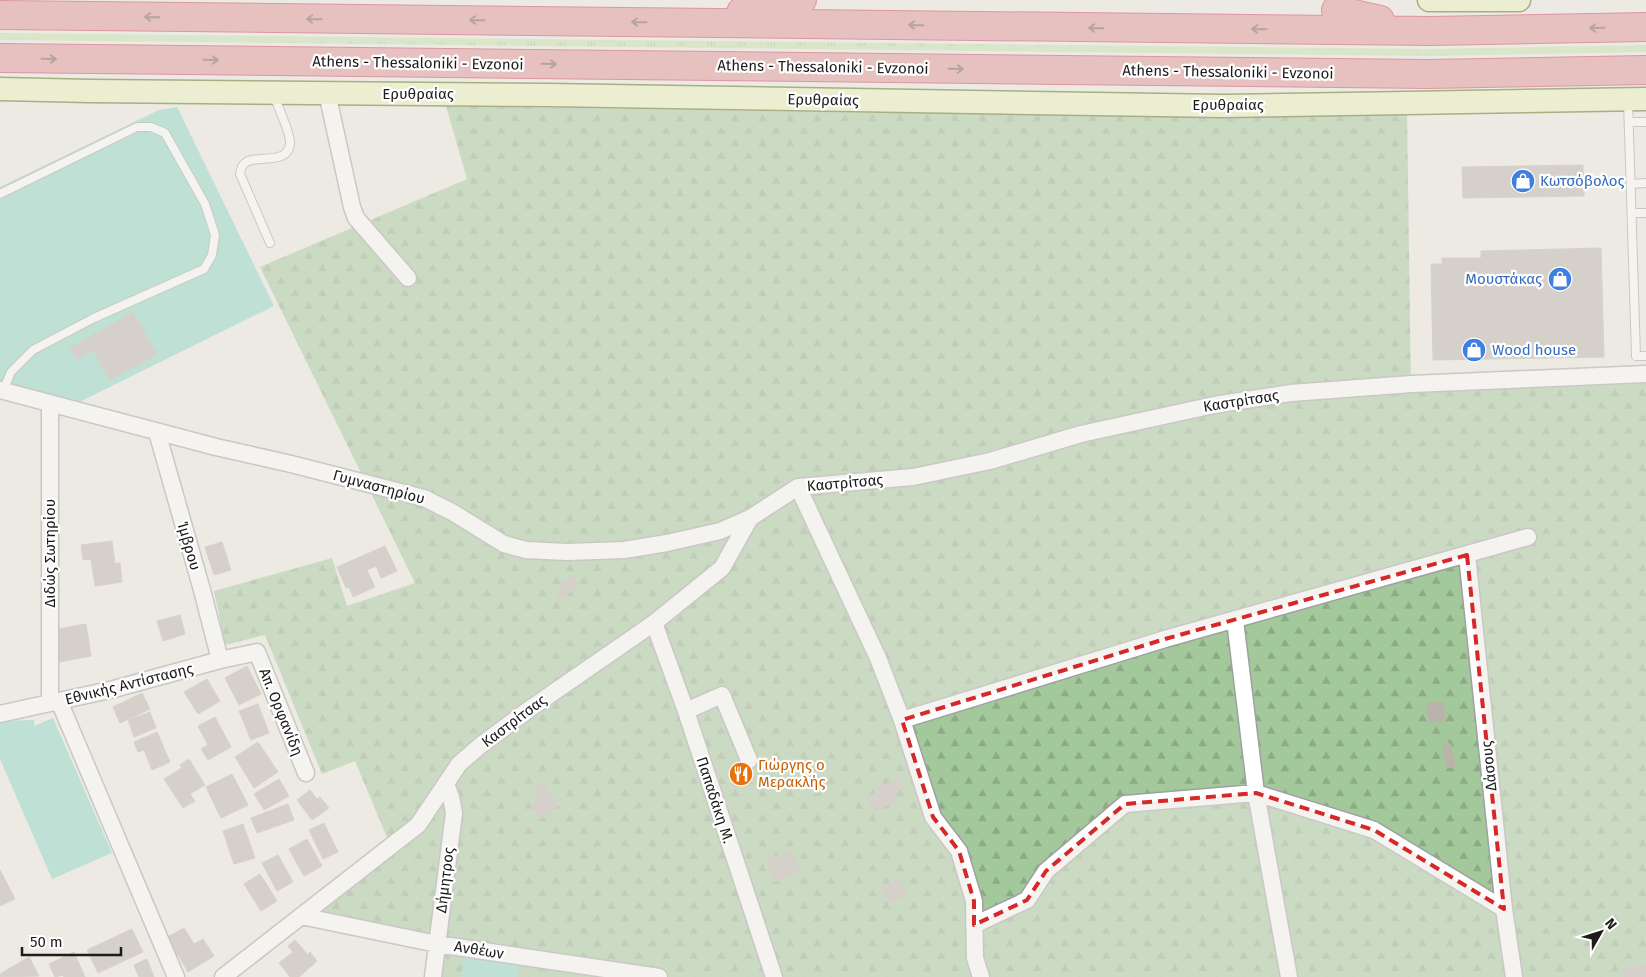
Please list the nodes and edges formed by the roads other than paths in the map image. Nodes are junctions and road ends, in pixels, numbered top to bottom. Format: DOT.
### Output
graph roads {
  1 [pos="802,0"];
  2 [pos="1429,0"];
  3 [pos="1519,0"];
  4 [pos="1336,10"];
  5 [pos="0,15"];
  6 [pos="688,23"];
  7 [pos="1646,27"];
  8 [pos="1430,31"];
  9 [pos="0,58"];
  10 [pos="1646,70"];
  11 [pos="0,89"];
  12 [pos="273,93"];
  13 [pos="327,93"];
  14 [pos="1637,99"];
  15 [pos="1629,122"];
  16 [pos="1646,122"];
  17 [pos="1646,183"];
  18 [pos="1631,184"];
  19 [pos="0,194"];
  20 [pos="1632,213"];
  21 [pos="1646,213"];
  22 [pos="270,243"];
  23 [pos="408,278"];
  24 [pos="1636,356"];
  25 [pos="1646,356"];
  26 [pos="1641,374"];
  27 [pos="2,391"];
  28 [pos="50,403"];
  29 [pos="157,432"];
  30 [pos="798,487"];
  31 [pos="750,518"];
  32 [pos="1528,537"];
  33 [pos="1468,555"];
  34 [pos="1235,620"];
  35 [pos="654,623"];
  36 [pos="257,652"];
  37 [pos="220,660"];
  38 [pos="55,702"];
  39 [pos="686,711"];
  40 [pos="0,714"];
  41 [pos="902,720"];
  42 [pos="749,760"];
  43 [pos="306,773"];
  44 [pos="446,784"];
  45 [pos="1256,793"];
  46 [pos="1504,908"];
  47 [pos="301,916"];
  48 [pos="974,925"];
  49 [pos="437,944"];
  50 [pos="176,977"];
  51 [pos="223,977"];
  52 [pos="433,977"];
  53 [pos="659,977"];
  54 [pos="774,977"];
  55 [pos="981,977"];
  56 [pos="1289,977"];
  57 [pos="1514,977"];
  1 -- 6 [label="highway"];
  2 -- 3 [label="main road"];
  4 -- 8 [label="highway"];
  6 -- 5 [label="highway, one-way"];
  8 -- 6 [label="highway, one-way"];
  7 -- 8 [label="highway, one-way"];
  9 -- 10 [label="highway, Athens - Thessaloniki - Evzonoi, one-way"];
  11 -- 12 [label="main road, Ερυθραίας"];
  12 -- 13 [label="main road, Ερυθραίας"];
  12 -- 22 [label="lane"];
  13 -- 14 [label="main road, Ερυθραίας"];
  13 -- 23 [label="street"];
  14 -- 15 [label="lane"];
  15 -- 16 [label="lane"];
  15 -- 18 [label="lane"];
  17 -- 18 [label="lane"];
  18 -- 20 [label="lane"];
  19 -- 27 [label="lane"];
  20 -- 21 [label="lane"];
  20 -- 24 [label="lane"];
  24 -- 25 [label="lane"];
  24 -- 26 [label="lane"];
  26 -- 30 [label="street, Καστρίτσας"];
  27 -- 28 [label="street, Γυμναστηρίου"];
  28 -- 29 [label="street, Γυμναστηρίου"];
  28 -- 38 [label="street, Διδώς Σωτηρίου"];
  29 -- 31 [label="street, Γυμναστηρίου"];
  29 -- 37 [label="street, Ίμβρου"];
  30 -- 31 [label="street, Καστρίτσας"];
  30 -- 41 [label="street"];
  31 -- 35 [label="street, Καστρίτσας"];
  32 -- 33 [label="street"];
  33 -- 34 [label="street"];
  33 -- 46 [label="street, Δάσους"];
  34 -- 41 [label="street"];
  34 -- 45 [label="street"];
  35 -- 39 [label="street, Παπαδάκη Μ."];
  35 -- 44 [label="street, Καστρίτσας"];
  36 -- 37 [label="street, Εθνικής Αντίστασης"];
  36 -- 43 [label="street, Απ. Ορφανίδη"];
  37 -- 38 [label="street, Εθνικής Αντίστασης"];
  38 -- 40 [label="street, Εθνικής Αντίστασης"];
  38 -- 50 [label="street, Διδώς Σωτηρίου"];
  39 -- 42 [label="street"];
  39 -- 54 [label="street, Παπαδάκη Μ."];
  41 -- 48 [label="street"];
  44 -- 47 [label="street, Καστρίτσας"];
  44 -- 49 [label="street, Δήμητρος"];
  45 -- 46 [label="street"];
  45 -- 48 [label="street"];
  45 -- 56 [label="street"];
  46 -- 57 [label="street, Δάσους"];
  47 -- 49 [label="street, Ανθέων"];
  47 -- 51 [label="street, Καστρίτσας"];
  48 -- 55 [label="street"];
  49 -- 52 [label="street, Δήμητρος"];
  49 -- 53 [label="street, Ανθέων"];
}
